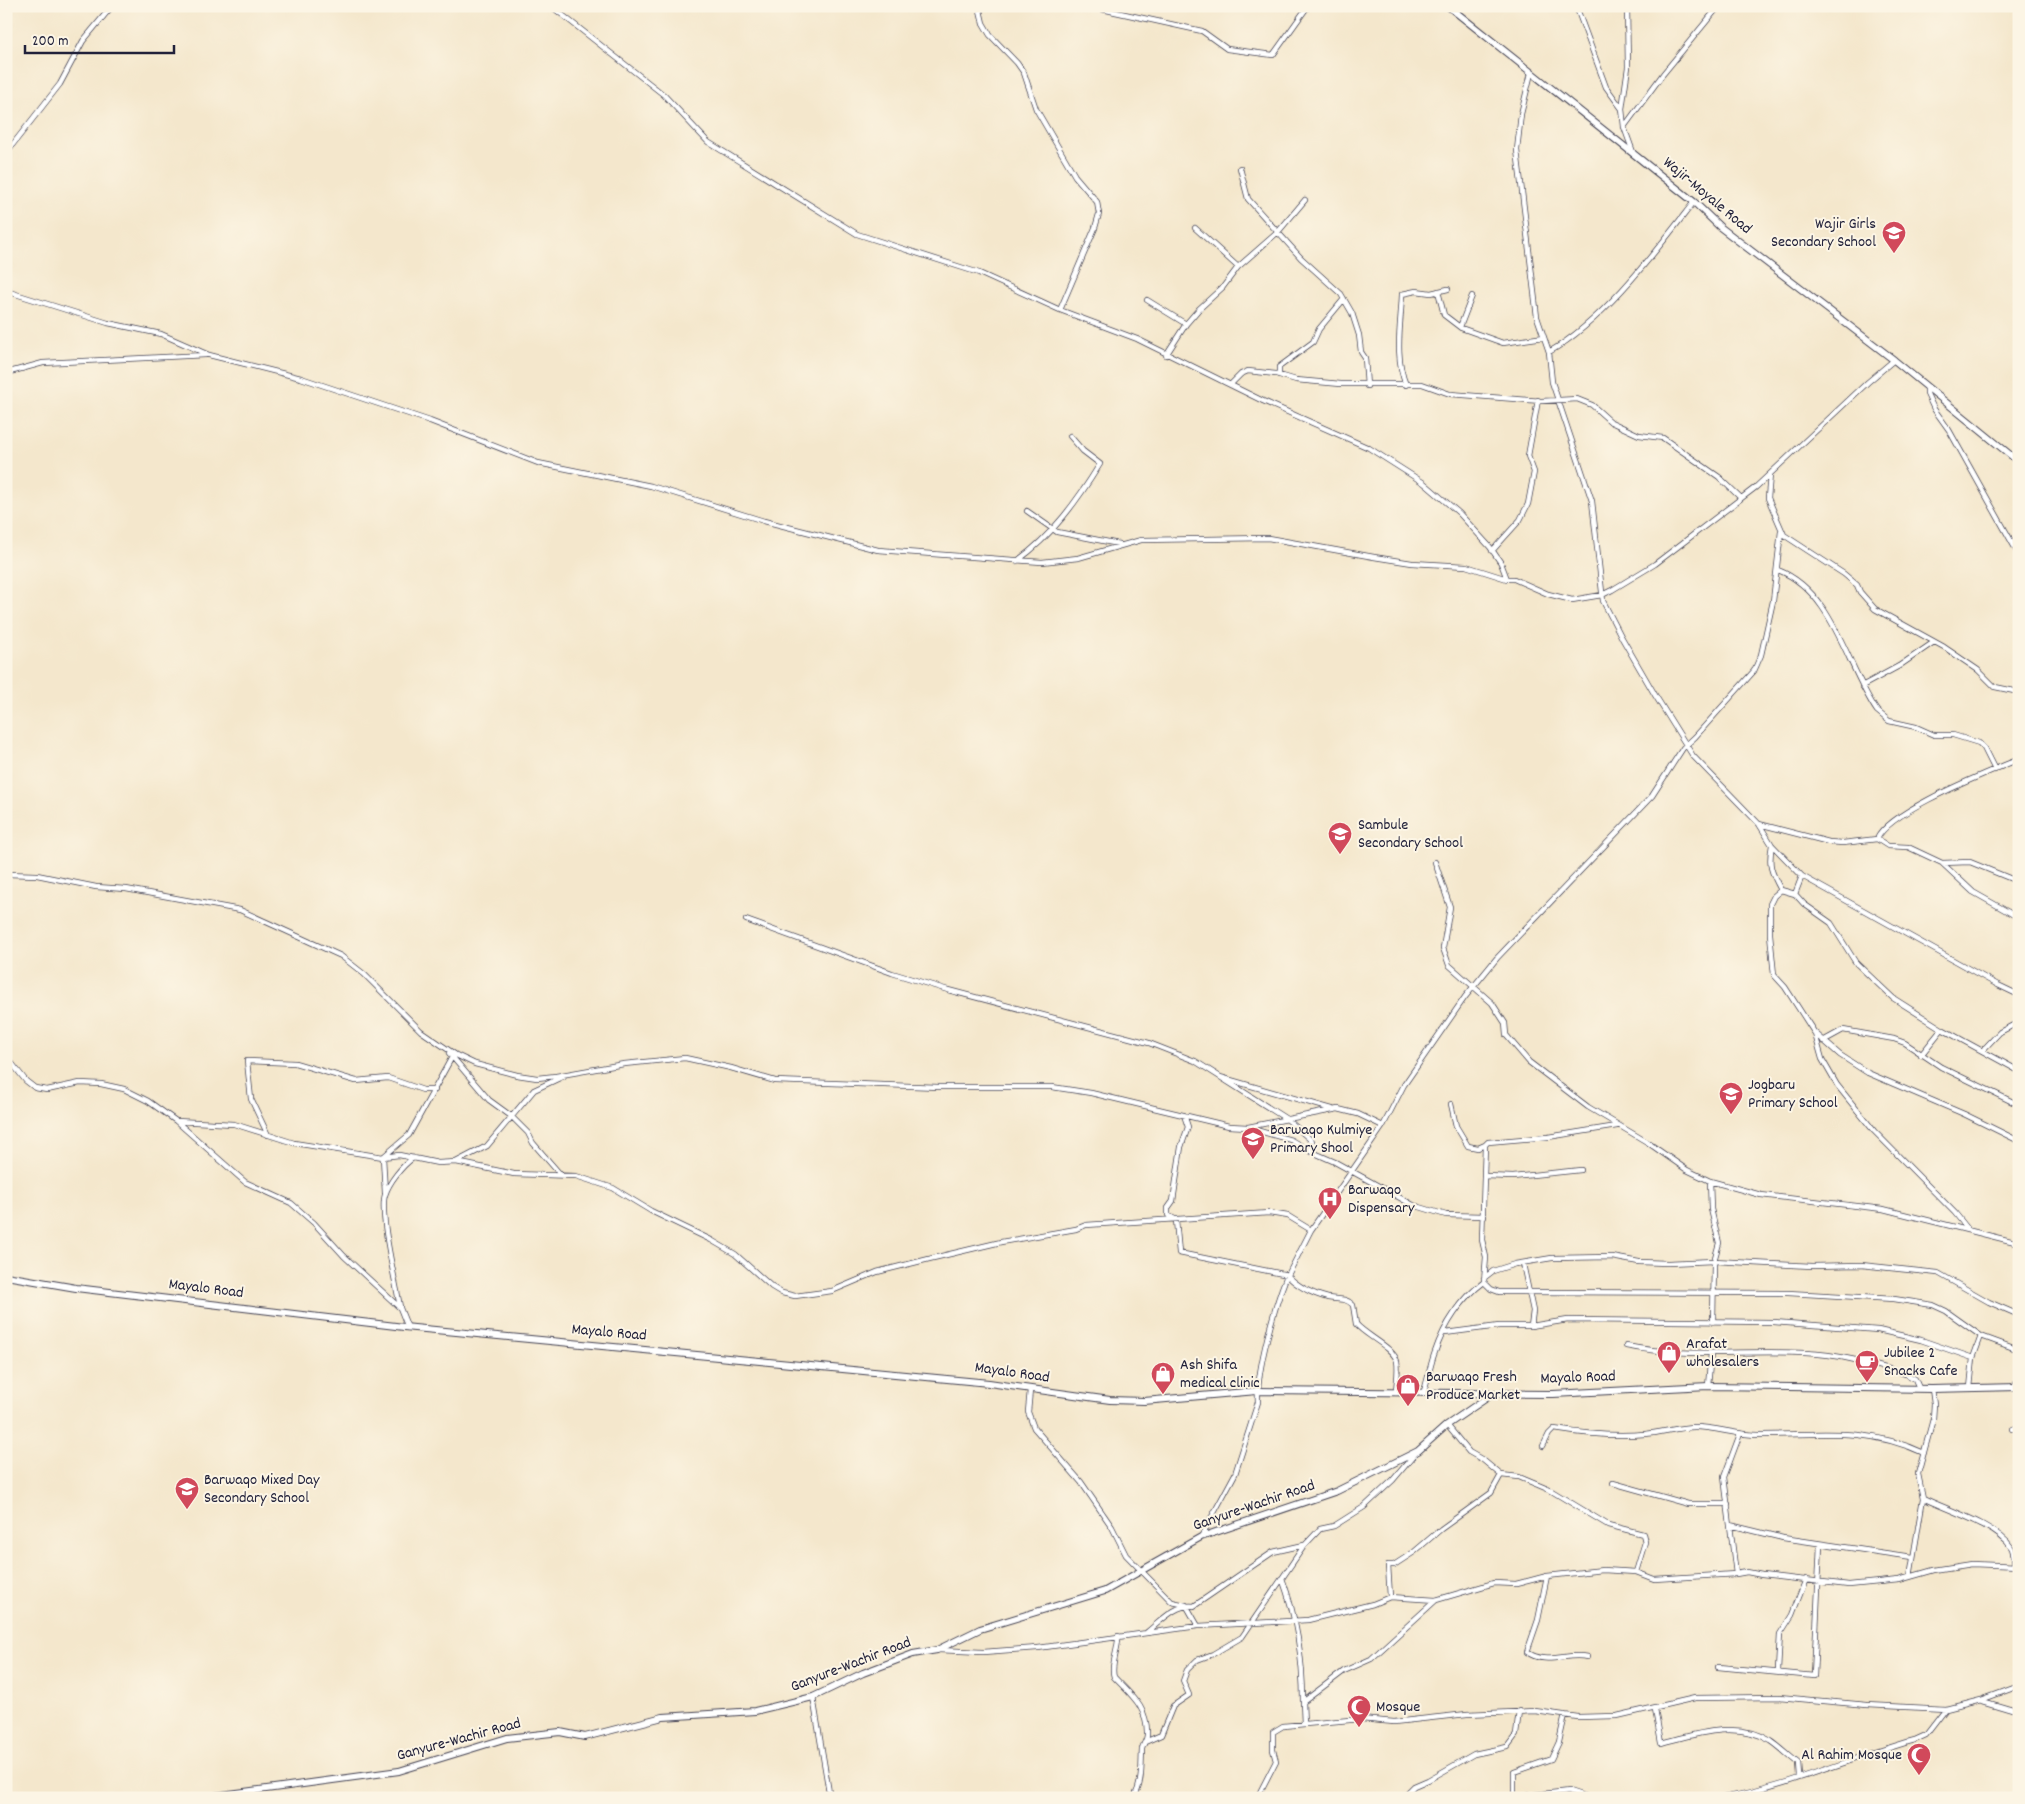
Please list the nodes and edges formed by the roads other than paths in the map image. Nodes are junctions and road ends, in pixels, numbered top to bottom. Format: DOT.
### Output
graph roads {
  1 [pos="112,6"];
  2 [pos="551,6"];
  3 [pos="978,6"];
  4 [pos="1088,6"];
  5 [pos="1308,6"];
  6 [pos="1448,6"];
  7 [pos="1576,6"];
  8 [pos="1627,6"];
  9 [pos="1719,6"];
  10 [pos="1456,9"];
  11 [pos="1531,73"];
  12 [pos="1622,109"];
  13 [pos="1624,127"];
  14 [pos="6,153"];
  15 [pos="1634,154"];
  16 [pos="1240,168"];
  17 [pos="1305,200"];
  18 [pos="1694,202"];
  19 [pos="1195,228"];
  20 [pos="1278,232"];
  21 [pos="1238,267"];
  22 [pos="1448,289"];
  23 [pos="6,291"];
  24 [pos="1438,292"];
  25 [pos="1472,296"];
  26 [pos="1344,299"];
  27 [pos="1147,300"];
  28 [pos="1060,310"];
  29 [pos="1186,324"];
  30 [pos="1460,327"];
  31 [pos="1544,337"];
  32 [pos="1549,352"];
  33 [pos="210,354"];
  34 [pos="1166,355"];
  35 [pos="1894,360"];
  36 [pos="6,373"];
  37 [pos="1279,375"];
  38 [pos="1231,384"];
  39 [pos="1406,384"];
  40 [pos="1368,386"];
  41 [pos="1927,388"];
  42 [pos="1538,400"];
  43 [pos="1558,400"];
  44 [pos="1070,436"];
  45 [pos="2019,462"];
  46 [pos="1770,475"];
  47 [pos="1741,498"];
  48 [pos="1027,512"];
  49 [pos="1052,529"];
  50 [pos="1781,531"];
  51 [pos="1120,545"];
  52 [pos="1492,551"];
  53 [pos="2019,555"];
  54 [pos="1017,561"];
  55 [pos="1778,570"];
  56 [pos="1507,579"];
  57 [pos="1602,595"];
  58 [pos="1934,642"];
  59 [pos="1862,686"];
  60 [pos="2019,692"];
  61 [pos="1687,745"];
  62 [pos="2019,759"];
  63 [pos="1994,770"];
  64 [pos="1759,824"];
  65 [pos="1877,839"];
  66 [pos="1772,845"];
  67 [pos="1435,862"];
  68 [pos="1942,864"];
  69 [pos="6,874"];
  70 [pos="1802,876"];
  71 [pos="2019,882"];
  72 [pos="1781,890"];
  73 [pos="1795,894"];
  74 [pos="2019,918"];
  75 [pos="746,920"];
  76 [pos="1475,986"];
  77 [pos="2019,995"];
  78 [pos="2019,1022"];
  79 [pos="1942,1028"];
  80 [pos="1814,1032"];
  81 [pos="1824,1041"];
  82 [pos="446,1049"];
  83 [pos="1983,1050"];
  84 [pos="1922,1055"];
  85 [pos="6,1056"];
  86 [pos="452,1057"];
  87 [pos="573,1072"];
  88 [pos="2019,1072"];
  89 [pos="1217,1076"];
  90 [pos="436,1090"];
  91 [pos="1451,1104"];
  92 [pos="2019,1105"];
  93 [pos="1332,1109"];
  94 [pos="1184,1115"];
  95 [pos="511,1116"];
  96 [pos="1288,1120"];
  97 [pos="176,1121"];
  98 [pos="1383,1126"];
  99 [pos="1617,1126"];
  100 [pos="1248,1127"];
  101 [pos="268,1135"];
  102 [pos="2019,1140"];
  103 [pos="1485,1145"];
  104 [pos="1310,1151"];
  105 [pos="383,1157"];
  106 [pos="413,1158"];
  107 [pos="456,1162"];
  108 [pos="1581,1170"];
  109 [pos="1352,1171"];
  110 [pos="560,1174"];
  111 [pos="1485,1176"];
  112 [pos="1710,1182"];
  113 [pos="385,1194"];
  114 [pos="1484,1216"];
  115 [pos="1176,1220"];
  116 [pos="1968,1229"];
  117 [pos="1311,1230"];
  118 [pos="2019,1243"];
  119 [pos="1714,1262"];
  120 [pos="1523,1264"];
  121 [pos="1287,1275"];
  122 [pos="6,1276"];
  123 [pos="1484,1280"];
  124 [pos="1530,1292"];
  125 [pos="1713,1292"];
  126 [pos="400,1308"];
  127 [pos="2019,1315"];
  128 [pos="1713,1322"];
  129 [pos="1531,1326"];
  130 [pos="408,1328"];
  131 [pos="1445,1333"];
  132 [pos="1981,1336"];
  133 [pos="1626,1346"];
  134 [pos="2019,1350"];
  135 [pos="1711,1353"];
  136 [pos="1974,1358"];
  137 [pos="2019,1376"];
  138 [pos="1708,1386"];
  139 [pos="1919,1388"];
  140 [pos="1970,1388"];
  141 [pos="2016,1388"];
  142 [pos="1932,1389"];
  143 [pos="1030,1390"];
  144 [pos="1257,1391"];
  145 [pos="1396,1393"];
  146 [pos="1490,1393"];
  147 [pos="1423,1394"];
  148 [pos="1447,1425"];
  149 [pos="1740,1434"];
  150 [pos="1542,1446"];
  151 [pos="1418,1451"];
  152 [pos="1924,1453"];
  153 [pos="1501,1475"];
  154 [pos="1613,1483"];
  155 [pos="1923,1498"];
  156 [pos="1728,1504"];
  157 [pos="1730,1525"];
  158 [pos="1201,1537"];
  159 [pos="1306,1544"];
  160 [pos="1820,1544"];
  161 [pos="1912,1558"];
  162 [pos="2017,1566"];
  163 [pos="1141,1571"];
  164 [pos="1636,1572"];
  165 [pos="1736,1574"];
  166 [pos="1547,1576"];
  167 [pos="1910,1576"];
  168 [pos="1282,1578"];
  169 [pos="1806,1579"];
  170 [pos="1818,1580"];
  171 [pos="1390,1597"];
  172 [pos="1436,1600"];
  173 [pos="1186,1604"];
  174 [pos="1296,1621"];
  175 [pos="1249,1623"];
  176 [pos="1198,1626"];
  177 [pos="1145,1633"];
  178 [pos="1118,1636"];
  179 [pos="937,1650"];
  180 [pos="1587,1657"];
  181 [pos="1718,1667"];
  182 [pos="1778,1671"];
  183 [pos="2019,1686"];
  184 [pos="813,1697"];
  185 [pos="1981,1700"];
  186 [pos="1303,1702"];
  187 [pos="1654,1709"];
  188 [pos="1946,1709"];
  189 [pos="1520,1711"];
  190 [pos="2019,1712"];
  191 [pos="1565,1716"];
  192 [pos="1304,1724"];
  193 [pos="1145,1742"];
  194 [pos="1799,1777"];
  195 [pos="1514,1796"];
  196 [pos="1554,1796"];
  197 [pos="200,1798"];
  198 [pos="830,1798"];
  199 [pos="1134,1798"];
  200 [pos="1257,1798"];
  201 [pos="1402,1798"];
  202 [pos="1507,1798"];
  203 [pos="1590,1798"];
  204 [pos="1723,1798"];
  1 -- 14 [label="street"];
  2 -- 28 [label="street"];
  3 -- 28 [label="street"];
  4 -- 5 [label="street"];
  6 -- 10 [label="street, Wajir-Moyale Road"];
  7 -- 12 [label="street"];
  8 -- 12 [label="street"];
  9 -- 13 [label="street"];
  10 -- 11 [label="street, Wajir-Moyale Road"];
  11 -- 15 [label="street, Wajir-Moyale Road"];
  11 -- 31 [label="street"];
  12 -- 13 [label="street"];
  13 -- 15 [label="street"];
  15 -- 18 [label="street, Wajir-Moyale Road"];
  16 -- 20 [label="street"];
  17 -- 20 [label="street"];
  18 -- 32 [label="street"];
  18 -- 35 [label="street, Wajir-Moyale Road"];
  19 -- 21 [label="street"];
  20 -- 21 [label="street"];
  20 -- 26 [label="street"];
  21 -- 29 [label="street"];
  22 -- 24 [label="street"];
  23 -- 33 [label="street"];
  24 -- 30 [label="street"];
  24 -- 39 [label="street"];
  25 -- 30 [label="street"];
  26 -- 37 [label="street"];
  26 -- 40 [label="street"];
  27 -- 29 [label="street"];
  28 -- 34 [label="street"];
  29 -- 34 [label="street"];
  30 -- 31 [label="street"];
  31 -- 32 [label="street"];
  32 -- 43 [label="street"];
  33 -- 36 [label="street"];
  33 -- 54 [label="street"];
  34 -- 38 [label="street"];
  35 -- 41 [label="street, Wajir-Moyale Road"];
  35 -- 46 [label="street"];
  37 -- 38 [label="street"];
  37 -- 40 [label="street"];
  38 -- 52 [label="street"];
  39 -- 40 [label="street"];
  39 -- 42 [label="street"];
  41 -- 45 [label="street, Wajir-Moyale Road"];
  41 -- 53 [label="street"];
  42 -- 43 [label="street"];
  42 -- 52 [label="street"];
  43 -- 47 [label="street"];
  43 -- 57 [label="street"];
  44 -- 49 [label="street"];
  46 -- 47 [label="street"];
  46 -- 50 [label="street"];
  47 -- 57 [label="street"];
  48 -- 49 [label="street"];
  49 -- 51 [label="street"];
  49 -- 54 [label="street"];
  50 -- 55 [label="street"];
  50 -- 58 [label="street"];
  51 -- 54 [label="street"];
  51 -- 56 [label="street"];
  52 -- 56 [label="street"];
  55 -- 59 [label="street"];
  55 -- 61 [label="street"];
  56 -- 57 [label="street"];
  57 -- 61 [label="street"];
  58 -- 59 [label="street"];
  58 -- 60 [label="street"];
  59 -- 63 [label="street"];
  61 -- 64 [label="street"];
  61 -- 76 [label="street"];
  62 -- 63 [label="street"];
  63 -- 65 [label="street"];
  64 -- 65 [label="street"];
  64 -- 66 [label="street"];
  65 -- 68 [label="street"];
  66 -- 70 [label="street"];
  66 -- 72 [label="street"];
  67 -- 76 [label="street"];
  68 -- 71 [label="street"];
  68 -- 74 [label="street"];
  69 -- 82 [label="street"];
  70 -- 73 [label="street"];
  70 -- 77 [label="street"];
  72 -- 73 [label="street"];
  72 -- 80 [label="street"];
  73 -- 79 [label="street"];
  75 -- 89 [label="street"];
  76 -- 98 [label="street"];
  76 -- 99 [label="street"];
  78 -- 83 [label="street"];
  79 -- 83 [label="street"];
  79 -- 84 [label="street"];
  80 -- 81 [label="street"];
  80 -- 116 [label="street"];
  81 -- 84 [label="street"];
  81 -- 102 [label="street"];
  82 -- 86 [label="street"];
  82 -- 87 [label="street"];
  83 -- 88 [label="street"];
  84 -- 92 [label="street"];
  85 -- 97 [label="street"];
  86 -- 90 [label="street"];
  86 -- 95 [label="street"];
  87 -- 94 [label="street"];
  87 -- 95 [label="street"];
  89 -- 93 [label="street"];
  89 -- 96 [label="street"];
  90 -- 101 [label="street"];
  90 -- 105 [label="street"];
  91 -- 103 [label="street"];
  93 -- 96 [label="street"];
  93 -- 98 [label="street"];
  94 -- 100 [label="street"];
  94 -- 115 [label="street"];
  95 -- 107 [label="street"];
  95 -- 110 [label="street"];
  96 -- 100 [label="street"];
  96 -- 104 [label="street"];
  97 -- 101 [label="street"];
  97 -- 126 [label="street"];
  98 -- 109 [label="street"];
  99 -- 103 [label="street"];
  99 -- 112 [label="street"];
  100 -- 104 [label="street"];
  101 -- 105 [label="street"];
  103 -- 111 [label="street"];
  104 -- 109 [label="street"];
  105 -- 106 [label="street"];
  105 -- 113 [label="street"];
  106 -- 107 [label="street"];
  106 -- 113 [label="street"];
  107 -- 110 [label="street"];
  108 -- 111 [label="street"];
  109 -- 114 [label="street"];
  109 -- 117 [label="street"];
  110 -- 115 [label="street"];
  111 -- 114 [label="street"];
  112 -- 116 [label="street"];
  112 -- 119 [label="street"];
  113 -- 126 [label="street"];
  114 -- 123 [label="street"];
  115 -- 117 [label="street"];
  115 -- 121 [label="street"];
  116 -- 118 [label="street"];
  117 -- 121 [label="street"];
  119 -- 120 [label="street"];
  119 -- 125 [label="street"];
  119 -- 127 [label="street"];
  120 -- 123 [label="street"];
  120 -- 124 [label="street"];
  121 -- 144 [label="street"];
  121 -- 145 [label="street"];
  122 -- 130 [label="street, Mayalo Road"];
  123 -- 124 [label="street"];
  123 -- 131 [label="street"];
  124 -- 125 [label="street"];
  124 -- 129 [label="street"];
  125 -- 128 [label="street"];
  125 -- 132 [label="street"];
  126 -- 130 [label="street"];
  128 -- 129 [label="street"];
  128 -- 136 [label="street"];
  129 -- 131 [label="street"];
  130 -- 143 [label="street, Mayalo Road"];
  131 -- 147 [label="street"];
  132 -- 134 [label="street"];
  132 -- 136 [label="street"];
  133 -- 135 [label="street"];
  135 -- 138 [label="street"];
  135 -- 139 [label="street"];
  136 -- 140 [label="street"];
  137 -- 141 [label="street"];
  138 -- 139 [label="street, Mayalo Road"];
  138 -- 146 [label="street, Mayalo Road"];
  139 -- 142 [label="street, Mayalo Road"];
  140 -- 141 [label="street, Mayalo Road"];
  140 -- 142 [label="street, Mayalo Road"];
  142 -- 152 [label="street"];
  143 -- 144 [label="street, Mayalo Road"];
  143 -- 163 [label="street"];
  144 -- 145 [label="street, Mayalo Road"];
  144 -- 158 [label="street"];
  145 -- 147 [label="street, Mayalo Road"];
  146 -- 147 [label="street, Mayalo Road"];
  146 -- 148 [label="street, Ganyure-Wachir Road"];
  148 -- 151 [label="street, Ganyure-Wachir Road"];
  148 -- 153 [label="street"];
  149 -- 150 [label="street"];
  149 -- 152 [label="street"];
  149 -- 156 [label="street"];
  151 -- 158 [label="street, Ganyure-Wachir Road"];
  151 -- 159 [label="street"];
  152 -- 155 [label="street"];
  153 -- 164 [label="street"];
  153 -- 171 [label="street"];
  154 -- 156 [label="street"];
  155 -- 161 [label="street"];
  155 -- 162 [label="street"];
  156 -- 157 [label="street"];
  157 -- 160 [label="street"];
  157 -- 165 [label="street"];
  158 -- 163 [label="street, Ganyure-Wachir Road"];
  159 -- 168 [label="street"];
  159 -- 173 [label="street"];
  160 -- 161 [label="street"];
  160 -- 170 [label="street"];
  161 -- 167 [label="street"];
  162 -- 167 [label="street"];
  163 -- 173 [label="street"];
  163 -- 179 [label="street, Ganyure-Wachir Road"];
  164 -- 165 [label="street"];
  164 -- 166 [label="street"];
  165 -- 169 [label="street"];
  166 -- 172 [label="street"];
  166 -- 180 [label="street"];
  167 -- 170 [label="street"];
  168 -- 174 [label="street"];
  168 -- 175 [label="street"];
  169 -- 170 [label="street"];
  169 -- 182 [label="street"];
  170 -- 182 [label="street"];
  171 -- 172 [label="street"];
  171 -- 174 [label="street"];
  172 -- 186 [label="street"];
  173 -- 176 [label="street"];
  173 -- 177 [label="street"];
  174 -- 175 [label="street"];
  174 -- 186 [label="street"];
  175 -- 176 [label="street"];
  175 -- 193 [label="street"];
  176 -- 177 [label="street"];
  177 -- 178 [label="street"];
  178 -- 179 [label="street"];
  178 -- 193 [label="street"];
  179 -- 184 [label="street, Ganyure-Wachir Road"];
  181 -- 182 [label="street"];
  183 -- 185 [label="street"];
  184 -- 197 [label="street, Ganyure-Wachir Road"];
  184 -- 198 [label="street"];
  185 -- 188 [label="street"];
  185 -- 190 [label="street"];
  186 -- 192 [label="street"];
  187 -- 188 [label="street"];
  187 -- 191 [label="street"];
  187 -- 194 [label="street"];
  188 -- 194 [label="street"];
  189 -- 191 [label="street"];
  189 -- 192 [label="street"];
  189 -- 201 [label="street"];
  191 -- 195 [label="street"];
  192 -- 200 [label="street"];
  193 -- 199 [label="street"];
  194 -- 204 [label="street"];
  195 -- 196 [label="street"];
  195 -- 202 [label="street"];
  196 -- 203 [label="street"];
}
